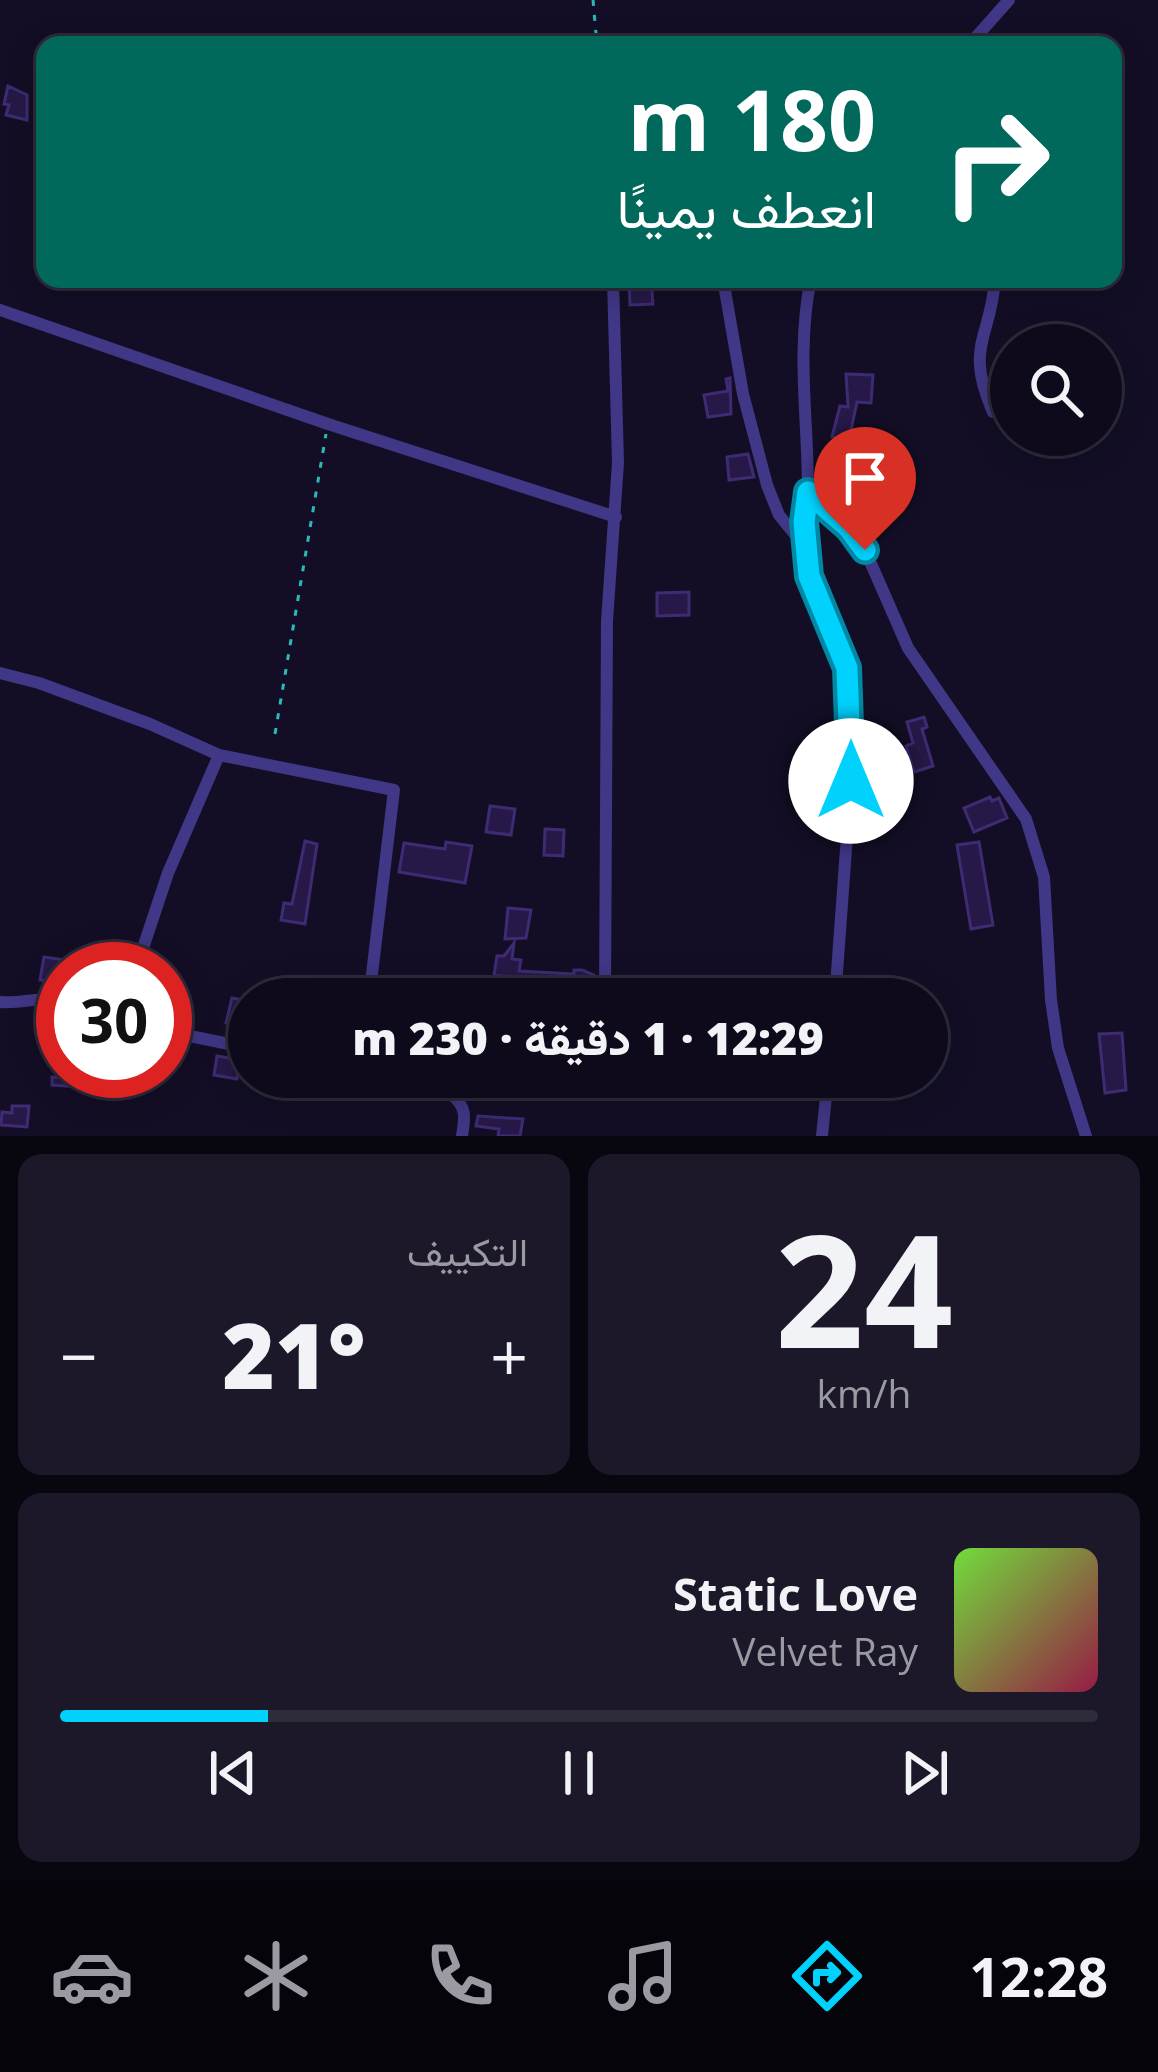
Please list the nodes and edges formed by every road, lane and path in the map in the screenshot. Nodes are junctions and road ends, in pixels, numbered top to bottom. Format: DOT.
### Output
graph roads {
  1 [pos="593,0"];
  2 [pos="1009,0"];
  3 [pos="596,36"];
  4 [pos="977,36"];
  5 [pos="614,288"];
  6 [pos="724,288"];
  7 [pos="809,288"];
  8 [pos="993,288"];
  9 [pos="0,310"];
  10 [pos="990,405"];
  11 [pos="328,424"];
  12 [pos="808,492"];
  13 [pos="616,517"];
  14 [pos="806,548"];
  15 [pos="0,673"];
  16 [pos="275,734"];
  17 [pos="219,755"];
  18 [pos="145,942"];
  19 [pos="372,978"];
  20 [pos="605,978"];
  21 [pos="837,978"];
  22 [pos="36,998"];
  23 [pos="0,1002"];
  24 [pos="192,1036"];
  25 [pos="228,1044"];
  26 [pos="456,1098"];
  27 [pos="826,1098"];
  28 [pos="462,1136"];
  29 [pos="823,1136"];
  30 [pos="1086,1136"];
  1 -- 3 [label="path"];
  2 -- 4 [label="street"];
  5 -- 13 [label="street"];
  6 -- 14 [label="street"];
  7 -- 12 [label="street"];
  8 -- 10 [label="street"];
  9 -- 11 [label="street"];
  11 -- 13 [label="street"];
  11 -- 16 [label="path"];
  12 -- 14 [label="street"];
  12 -- 30 [label="street"];
  13 -- 20 [label="street"];
  14 -- 21 [label="street"];
  15 -- 17 [label="street"];
  17 -- 18 [label="street"];
  17 -- 19 [label="street"];
  22 -- 23 [label="street"];
  24 -- 25 [label="street"];
  26 -- 28 [label="street"];
  27 -- 29 [label="street"];
}
